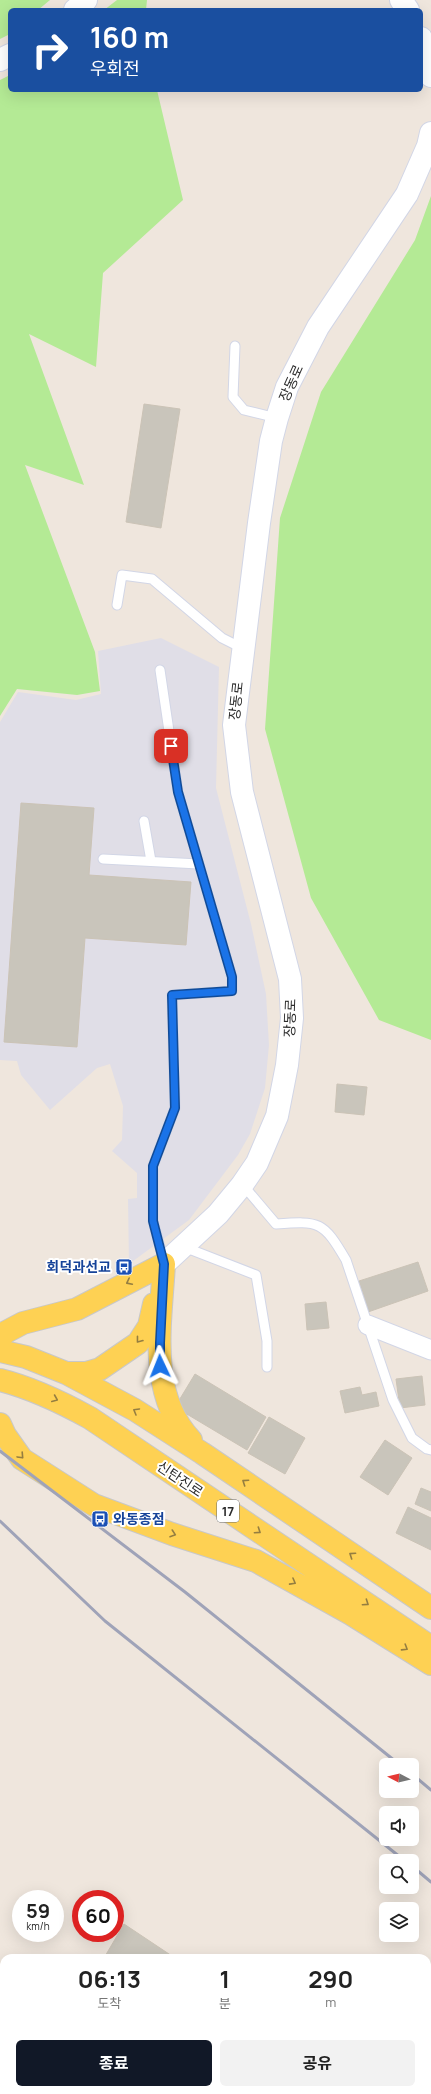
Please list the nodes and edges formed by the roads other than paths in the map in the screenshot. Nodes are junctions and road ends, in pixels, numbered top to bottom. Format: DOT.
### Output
graph roads {
  1 [pos="86,0"];
  2 [pos="77,8"];
  3 [pos="423,46"];
  4 [pos="431,76"];
  5 [pos="431,134"];
  6 [pos="235,346"];
  7 [pos="277,418"];
  8 [pos="117,605"];
  9 [pos="242,648"];
  10 [pos="160,670"];
  11 [pos="144,821"];
  12 [pos="103,858"];
  13 [pos="151,861"];
  14 [pos="199,864"];
  15 [pos="242,1185"];
  16 [pos="184,1247"];
  17 [pos="164,1264"];
  18 [pos="368,1325"];
  19 [pos="0,1338"];
  20 [pos="431,1350"];
  21 [pos="0,1351"];
  22 [pos="267,1367"];
  23 [pos="66,1373"];
  24 [pos="9,1382"];
  25 [pos="0,1424"];
  26 [pos="431,1450"];
  27 [pos="202,1453"];
  28 [pos="431,1608"];
  29 [pos="431,1647"];
  30 [pos="431,1664"];
  1 -- 2 [label="street"];
  3 -- 4 [label="street"];
  5 -- 7 [label="street, 장동로"];
  6 -- 7 [label="lane"];
  7 -- 9 [label="street, 장동로"];
  8 -- 9 [label="lane"];
  9 -- 15 [label="street, 장동로"];
  10 -- 14 [label="lane"];
  11 -- 13 [label="lane"];
  12 -- 13 [label="lane"];
  13 -- 14 [label="lane"];
  14 -- 17 [label="lane"];
  15 -- 16 [label="street, 장동로"];
  15 -- 18 [label="lane"];
  16 -- 17 [label="street, 장동로"];
  16 -- 22 [label="lane"];
  17 -- 19 [label="main road, one-way"];
  17 -- 23 [label="main road, one-way"];
  17 -- 27 [label="main road"];
  18 -- 20 [label="street"];
  18 -- 26 [label="lane"];
  21 -- 23 [label="main road, 17"];
  27 -- 23 [label="main road, 17, one-way"];
  24 -- 29 [label="main road, 신탄진로 / 17, one-way"];
  25 -- 30 [label="main road, one-way"];
  28 -- 27 [label="main road, 17, one-way"];
}
